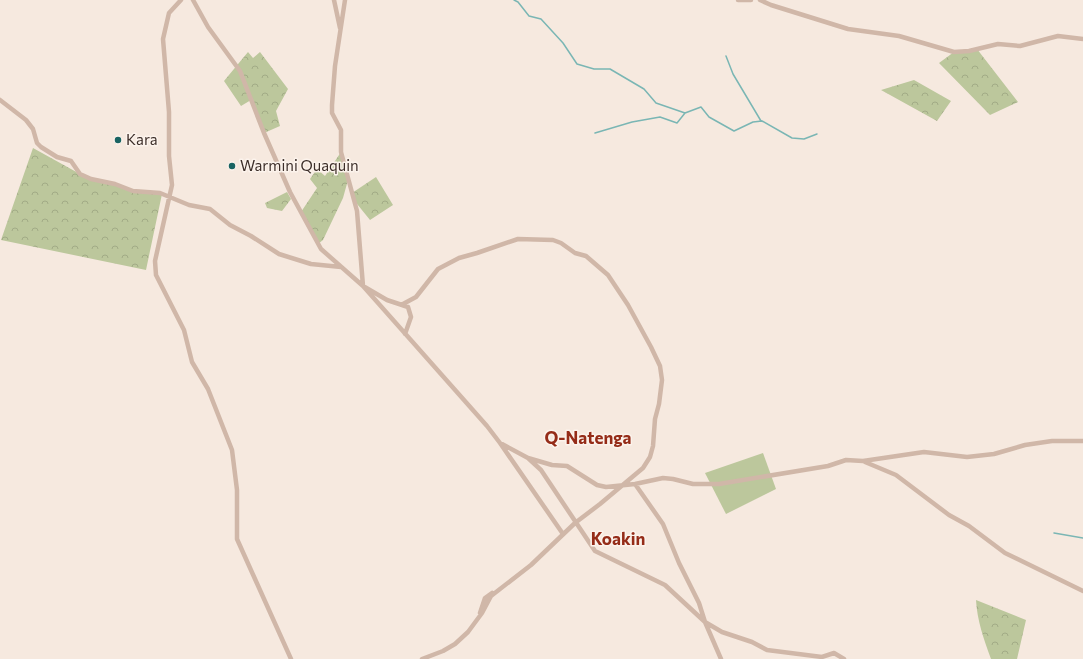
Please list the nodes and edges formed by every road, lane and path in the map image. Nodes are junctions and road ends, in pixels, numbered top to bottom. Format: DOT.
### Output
graph roads {
  1 [pos="181,0"];
  2 [pos="334,0"];
  3 [pos="345,0"];
  4 [pos="738,0"];
  5 [pos="751,0"];
  6 [pos="760,0"];
  7 [pos="194,1"];
  8 [pos="341,32"];
  9 [pos="1083,39"];
  10 [pos="0,100"];
  11 [pos="170,198"];
  12 [pos="341,267"];
  13 [pos="363,286"];
  14 [pos="403,304"];
  15 [pos="405,334"];
  16 [pos="1083,441"];
  17 [pos="500,443"];
  18 [pos="528,458"];
  19 [pos="863,461"];
  20 [pos="624,484"];
  21 [pos="635,484"];
  22 [pos="576,523"];
  23 [pos="563,534"];
  24 [pos="1083,591"];
  25 [pos="705,622"];
  26 [pos="291,659"];
  27 [pos="422,659"];
  28 [pos="721,659"];
  29 [pos="844,659"];
  1 -- 11 [label="street"];
  2 -- 8 [label="street"];
  3 -- 8 [label="street"];
  4 -- 5 [label="street"];
  6 -- 9 [label="street"];
  7 -- 12 [label="street"];
  8 -- 13 [label="street"];
  10 -- 11 [label="street"];
  11 -- 12 [label="street"];
  11 -- 26 [label="street"];
  12 -- 13 [label="street"];
  13 -- 14 [label="street"];
  13 -- 15 [label="street"];
  14 -- 15 [label="street"];
  14 -- 20 [label="street"];
  15 -- 17 [label="street"];
  16 -- 19 [label="street"];
  17 -- 18 [label="street"];
  17 -- 23 [label="street"];
  18 -- 20 [label="street"];
  18 -- 22 [label="street"];
  19 -- 21 [label="street"];
  19 -- 24 [label="street"];
  20 -- 21 [label="street"];
  20 -- 22 [label="street"];
  21 -- 25 [label="street"];
  22 -- 23 [label="street"];
  22 -- 25 [label="street"];
  23 -- 27 [label="street"];
  25 -- 28 [label="street"];
  25 -- 29 [label="street"];
}
